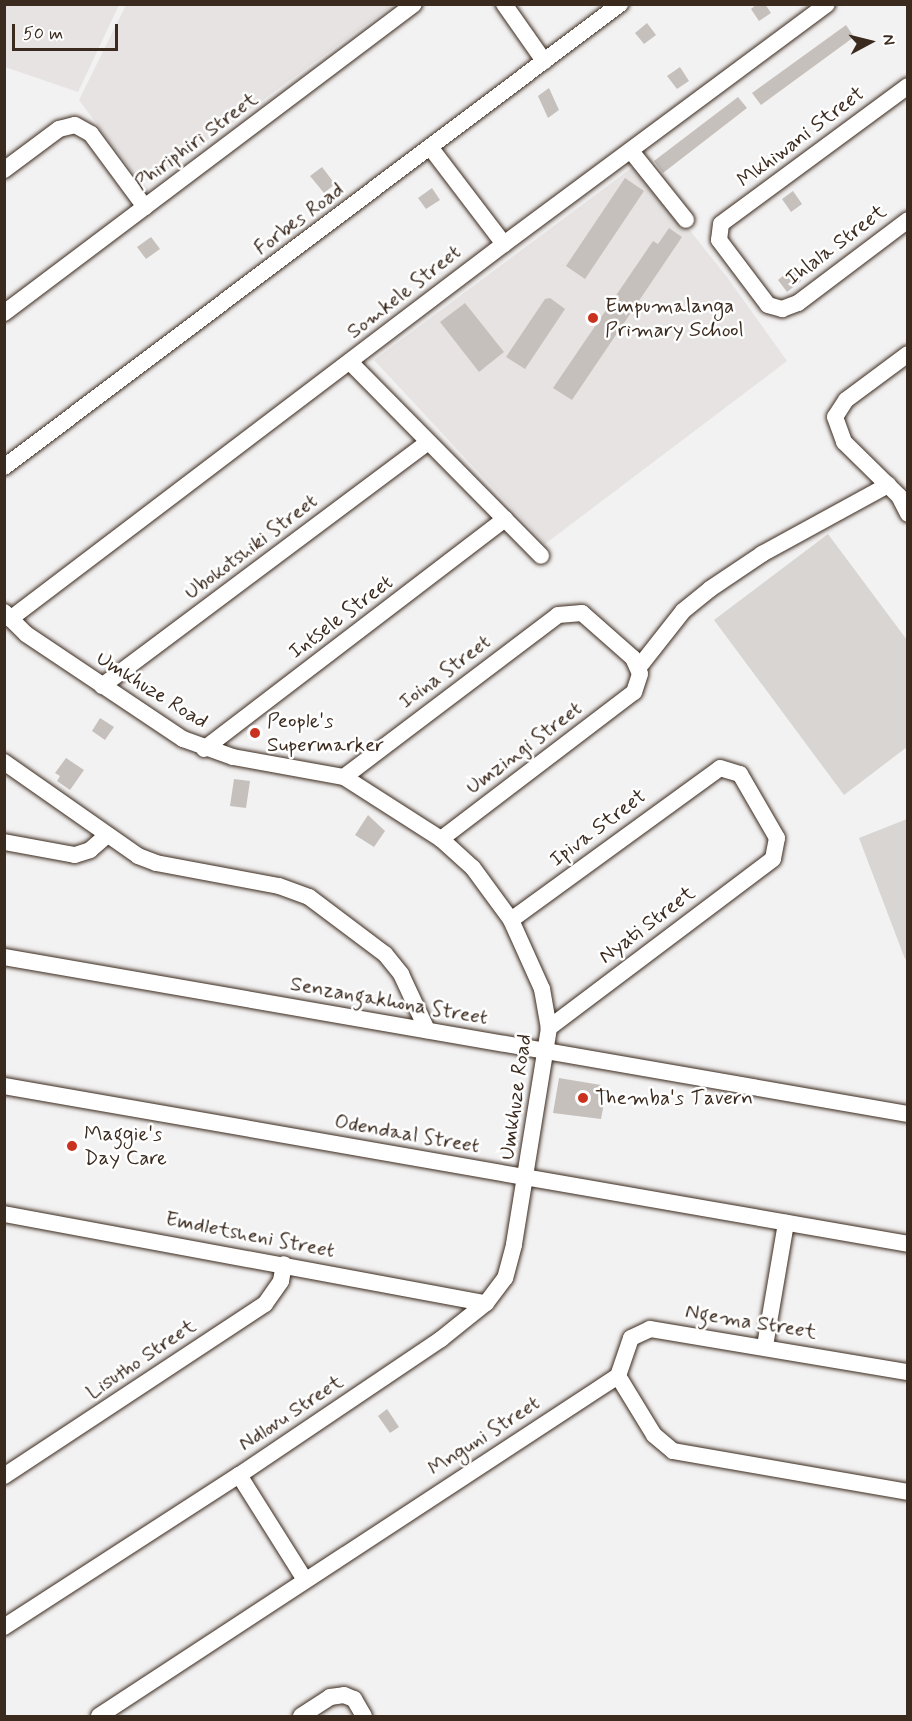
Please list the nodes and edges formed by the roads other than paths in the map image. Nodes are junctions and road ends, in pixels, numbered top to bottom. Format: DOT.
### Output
graph roads {
  1 [pos="414,4"];
  2 [pos="504,4"];
  3 [pos="620,4"];
  4 [pos="828,4"];
  5 [pos="544,61"];
  6 [pos="908,86"];
  7 [pos="430,147"];
  8 [pos="631,151"];
  9 [pos="4,170"];
  10 [pos="145,207"];
  11 [pos="686,220"];
  12 [pos="908,220"];
  13 [pos="504,244"];
  14 [pos="760,295"];
  15 [pos="4,313"];
  16 [pos="908,354"];
  17 [pos="350,362"];
  18 [pos="427,443"];
  19 [pos="4,467"];
  20 [pos="898,490"];
  21 [pos="908,514"];
  22 [pos="505,519"];
  23 [pos="541,556"];
  24 [pos="7,615"];
  25 [pos="639,667"];
  26 [pos="102,686"];
  27 [pos="204,749"];
  28 [pos="4,762"];
  29 [pos="344,777"];
  30 [pos="106,835"];
  31 [pos="441,839"];
  32 [pos="4,842"];
  33 [pos="773,859"];
  34 [pos="511,920"];
  35 [pos="4,957"];
  36 [pos="549,1028"];
  37 [pos="427,1030"];
  38 [pos="548,1051"];
  39 [pos="4,1086"];
  40 [pos="908,1114"];
  41 [pos="527,1178"];
  42 [pos="4,1214"];
  43 [pos="786,1222"];
  44 [pos="908,1244"];
  45 [pos="284,1264"];
  46 [pos="486,1303"];
  47 [pos="765,1346"];
  48 [pos="908,1372"];
  49 [pos="618,1376"];
  50 [pos="239,1475"];
  51 [pos="4,1476"];
  52 [pos="908,1492"];
  53 [pos="305,1581"];
  54 [pos="4,1627"];
  55 [pos="99,1716"];
  56 [pos="301,1716"];
  57 [pos="364,1716"];
  1 -- 10 [label="street, Phiriphiri Street"];
  2 -- 5 [label="street"];
  3 -- 5 [label="street, Forbes Road"];
  4 -- 8 [label="street, Somkele Street"];
  5 -- 7 [label="street, Forbes Road"];
  6 -- 14 [label="street, Mkhiwani Street"];
  7 -- 13 [label="street"];
  7 -- 19 [label="street, Forbes Road"];
  8 -- 11 [label="street"];
  8 -- 13 [label="street, Somkele Street"];
  9 -- 10 [label="street"];
  10 -- 15 [label="street, Phiriphiri Street"];
  12 -- 14 [label="street, Ihlala Street"];
  13 -- 17 [label="street, Somkele Street"];
  16 -- 20 [label="street"];
  17 -- 18 [label="street"];
  17 -- 24 [label="street, Somkele Street"];
  18 -- 22 [label="street"];
  18 -- 26 [label="street, Ubokotshiki Street"];
  20 -- 21 [label="street"];
  20 -- 25 [label="street"];
  22 -- 23 [label="street"];
  22 -- 27 [label="street, Intsele Street"];
  24 -- 26 [label="street, Umkhuze Road"];
  25 -- 29 [label="street, Ioina Street"];
  25 -- 31 [label="street, Umzingi Street"];
  26 -- 27 [label="street, Umkhuze Road"];
  27 -- 29 [label="street, Umkhuze Road"];
  28 -- 30 [label="street"];
  29 -- 31 [label="street, Umkhuze Road"];
  30 -- 32 [label="street"];
  30 -- 37 [label="street"];
  31 -- 34 [label="street, Umkhuze Road"];
  33 -- 34 [label="street, Ipiva Street"];
  33 -- 36 [label="street, Nyati Street"];
  34 -- 36 [label="street, Umkhuze Road"];
  35 -- 37 [label="street, Senzangakhona Street"];
  36 -- 38 [label="street, Umkhuze Road"];
  37 -- 38 [label="street, Senzangakhona Street"];
  38 -- 40 [label="street, Senzangakhona Street"];
  38 -- 41 [label="street, Umkhuze Road"];
  39 -- 41 [label="street, Odendaal Street"];
  41 -- 43 [label="street, Odendaal Street"];
  41 -- 46 [label="street, Ndlovu Street"];
  42 -- 45 [label="street, Emdletsheni Street"];
  43 -- 44 [label="street, Odendaal Street"];
  43 -- 47 [label="street"];
  45 -- 46 [label="street, Emdletsheni Street"];
  45 -- 51 [label="street, Lisutho Street"];
  46 -- 50 [label="street, Ndlovu Street"];
  47 -- 48 [label="street, Ngema Street"];
  47 -- 49 [label="street, Ngema Street"];
  49 -- 52 [label="street"];
  49 -- 53 [label="street, Mnguni Street"];
  50 -- 53 [label="street"];
  50 -- 54 [label="street, Ndlovu Street"];
  53 -- 55 [label="street, Mnguni Street"];
  56 -- 57 [label="street"];
}
